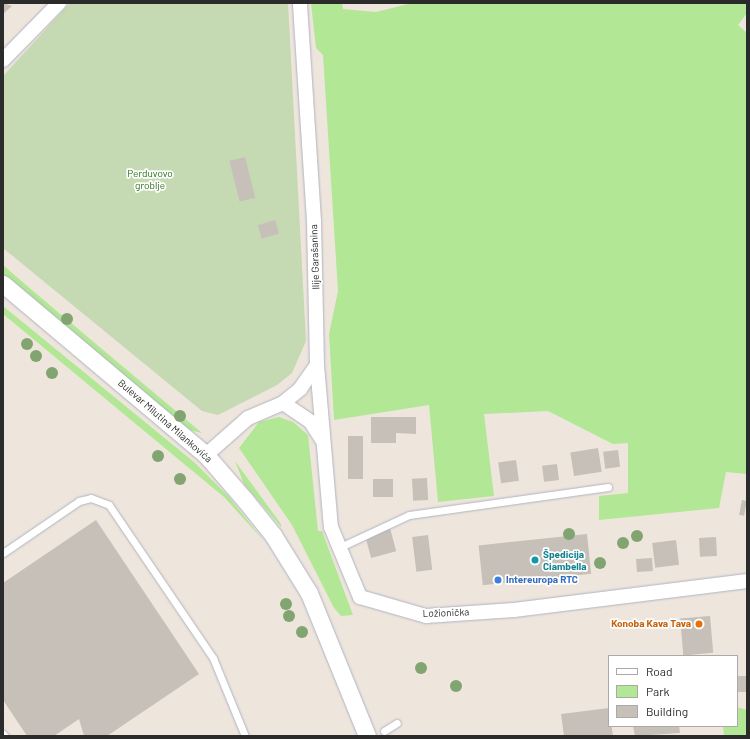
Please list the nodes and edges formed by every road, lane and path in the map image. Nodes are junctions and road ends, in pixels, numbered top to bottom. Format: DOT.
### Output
graph roads {
  1 [pos="59,3"];
  2 [pos="300,3"];
  3 [pos="3,60"];
  4 [pos="3,284"];
  5 [pos="317,365"];
  6 [pos="283,404"];
  7 [pos="324,444"];
  8 [pos="206,455"];
  9 [pos="608,487"];
  10 [pos="337,549"];
  11 [pos="3,553"];
  12 [pos="747,581"];
  13 [pos="397,723"];
  14 [pos="384,731"];
  15 [pos="245,736"];
  16 [pos="367,736"];
  1 -- 3 [label="street"];
  2 -- 5 [label="street, Ilije Garašanina"];
  4 -- 8 [label="street, Bulevar Milutina Milankovića"];
  5 -- 6 [label="street"];
  5 -- 7 [label="street, Ložionička"];
  6 -- 7 [label="street"];
  6 -- 8 [label="street"];
  7 -- 10 [label="street, Ložionička"];
  8 -- 16 [label="street, Bulevar Milutina Milankovića"];
  9 -- 10 [label="lane"];
  10 -- 12 [label="street, Ložionička"];
  11 -- 15 [label="lane"];
  13 -- 14 [label="lane"];
}
